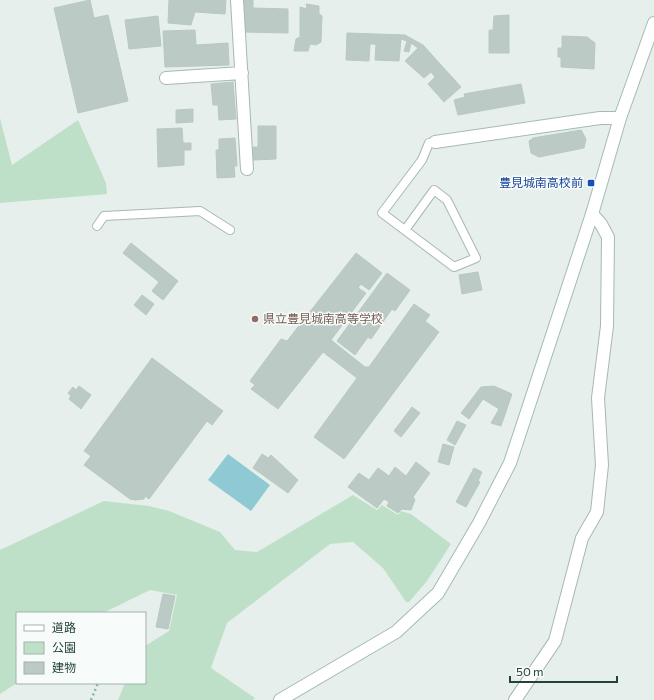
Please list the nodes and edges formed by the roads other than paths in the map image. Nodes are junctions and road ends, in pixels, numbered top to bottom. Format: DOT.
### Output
graph roads {
  1 [pos="237,0"];
  2 [pos="654,23"];
  3 [pos="242,73"];
  4 [pos="166,78"];
  5 [pos="620,118"];
  6 [pos="432,142"];
  7 [pos="247,169"];
  8 [pos="592,214"];
  9 [pos="96,226"];
  10 [pos="230,230"];
  11 [pos="404,230"];
  12 [pos="280,700"];
  13 [pos="515,700"];
  1 -- 3 [label="street"];
  2 -- 5 [label="street"];
  3 -- 4 [label="street"];
  3 -- 7 [label="street"];
  5 -- 6 [label="street"];
  5 -- 8 [label="street"];
  6 -- 11 [label="lane"];
  8 -- 12 [label="street"];
  8 -- 13 [label="street"];
  9 -- 10 [label="lane"];
  11 -- 11 [label="lane"];
}
